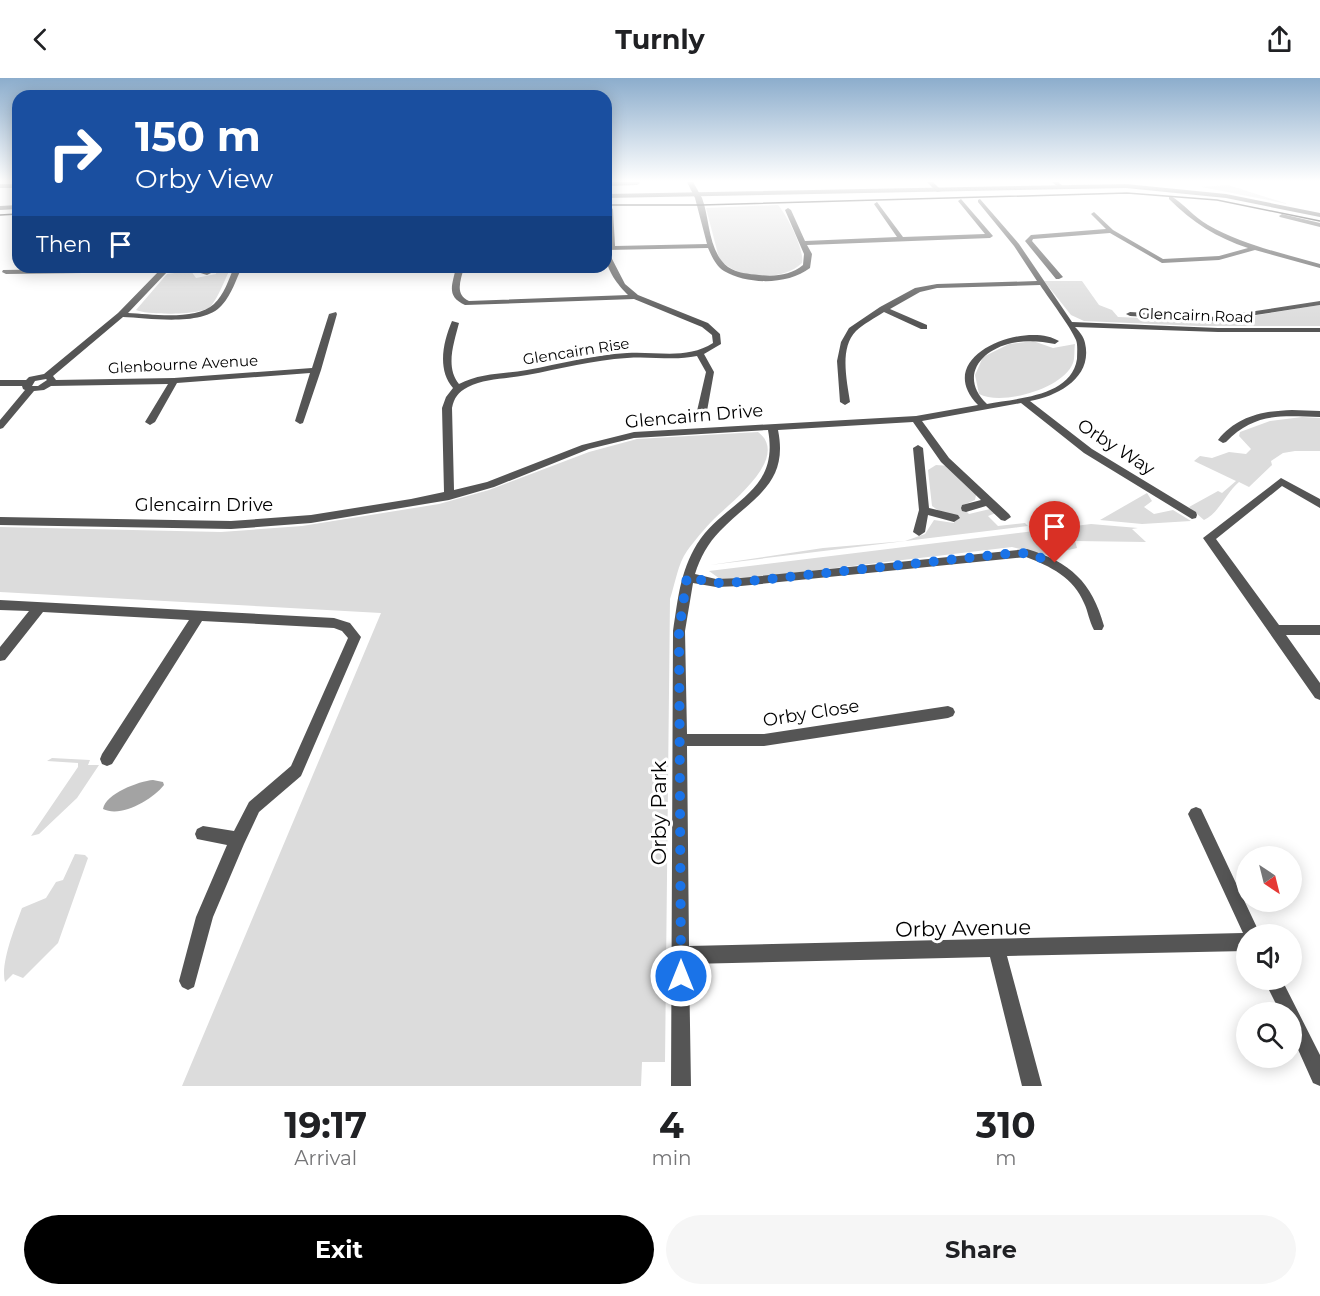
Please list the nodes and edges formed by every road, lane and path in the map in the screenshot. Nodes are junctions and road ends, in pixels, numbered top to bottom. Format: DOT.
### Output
graph roads {
  1 [pos="707,229"];
  2 [pos="797,229"];
  3 [pos="894,229"];
  4 [pos="986,229"];
  5 [pos="1000,229"];
  6 [pos="1209,229"];
  7 [pos="1112,231"];
  8 [pos="902,240"];
  9 [pos="804,243"];
  10 [pos="711,246"];
  11 [pos="612,248"];
  12 [pos="1252,249"];
  13 [pos="612,266"];
  14 [pos="1320,266"];
  15 [pos="6,272"];
  16 [pos="12,272"];
  17 [pos="161,273"];
  18 [pos="235,273"];
  19 [pos="459,273"];
  20 [pos="1059,277"];
  21 [pos="1040,283"];
  22 [pos="634,297"];
  23 [pos="1320,303"];
  24 [pos="883,309"];
  25 [pos="333,314"];
  26 [pos="1130,314"];
  27 [pos="120,315"];
  28 [pos="455,323"];
  29 [pos="1072,324"];
  30 [pos="924,327"];
  31 [pos="1320,330"];
  32 [pos="1055,341"];
  33 [pos="700,354"];
  34 [pos="317,370"];
  35 [pos="49,380"];
  36 [pos="174,381"];
  37 [pos="0,383"];
  38 [pos="29,386"];
  39 [pos="458,389"];
  40 [pos="1024,401"];
  41 [pos="845,402"];
  42 [pos="986,408"];
  43 [pos="702,411"];
  44 [pos="1320,414"];
  45 [pos="915,419"];
  46 [pos="150,422"];
  47 [pos="300,422"];
  48 [pos="0,426"];
  49 [pos="772,426"];
  50 [pos="1223,440"];
  51 [pos="945,460"];
  52 [pos="449,496"];
  53 [pos="989,501"];
  54 [pos="1320,504"];
  55 [pos="966,508"];
  56 [pos="924,510"];
  57 [pos="1192,515"];
  58 [pos="1005,517"];
  59 [pos="954,518"];
  60 [pos="0,521"];
  61 [pos="919,532"];
  62 [pos="687,577"];
  63 [pos="0,604"];
  64 [pos="40,607"];
  65 [pos="198,616"];
  66 [pos="1098,626"];
  67 [pos="1276,630"];
  68 [pos="1320,630"];
  69 [pos="0,656"];
  70 [pos="1320,694"];
  71 [pos="948,712"];
  72 [pos="679,740"];
  73 [pos="106,759"];
  74 [pos="1196,814"];
  75 [pos="203,834"];
  76 [pos="238,839"];
  77 [pos="1247,924"];
  78 [pos="1236,942"];
  79 [pos="997,950"];
  80 [pos="681,956"];
  81 [pos="188,981"];
  82 [pos="1302,1038"];
  83 [pos="1320,1076"];
  84 [pos="681,1086"];
  85 [pos="1032,1086"];
  1 -- 10 [label="street"];
  2 -- 9 [label="street"];
  3 -- 8 [label="street"];
  4 -- 8 [label="street, Glencairn Drive"];
  5 -- 21 [label="street, Glencairn Drive"];
  6 -- 12 [label="street"];
  7 -- 12 [label="street"];
  7 -- 20 [label="street"];
  8 -- 9 [label="street"];
  9 -- 10 [label="street"];
  10 -- 11 [label="street"];
  12 -- 14 [label="street"];
  13 -- 22 [label="street"];
  15 -- 16 [label="street"];
  17 -- 27 [label="street"];
  18 -- 27 [label="street"];
  19 -- 22 [label="street"];
  21 -- 24 [label="street"];
  21 -- 29 [label="street, Glencairn Drive"];
  22 -- 33 [label="street"];
  23 -- 26 [label="street"];
  24 -- 30 [label="street"];
  24 -- 41 [label="street"];
  25 -- 34 [label="street"];
  27 -- 35 [label="street"];
  28 -- 39 [label="street"];
  29 -- 31 [label="street, Glencairn Road"];
  29 -- 40 [label="street, Glencairn Drive"];
  32 -- 42 [label="street"];
  33 -- 39 [label="street, Glencairn Rise"];
  33 -- 43 [label="street"];
  34 -- 36 [label="street, Glenbourne Avenue"];
  34 -- 47 [label="street"];
  35 -- 36 [label="street, Glenbourne Avenue"];
  35 -- 38 [label="street"];
  36 -- 46 [label="street"];
  37 -- 38 [label="street"];
  38 -- 48 [label="street"];
  39 -- 52 [label="street"];
  40 -- 42 [label="street, Glencairn Drive"];
  40 -- 57 [label="street, Orby Way"];
  42 -- 45 [label="street, Glencairn Drive"];
  44 -- 50 [label="street"];
  45 -- 49 [label="street, Glencairn Drive"];
  45 -- 51 [label="street"];
  49 -- 52 [label="street, Glencairn Drive"];
  49 -- 62 [label="street, Orby Park"];
  51 -- 53 [label="street"];
  51 -- 56 [label="street"];
  52 -- 60 [label="street, Glencairn Drive"];
  53 -- 55 [label="street"];
  53 -- 58 [label="street"];
  54 -- 67 [label="street"];
  56 -- 59 [label="street"];
  56 -- 61 [label="street"];
  62 -- 66 [label="street"];
  62 -- 72 [label="street, Orby Park"];
  63 -- 64 [label="street"];
  64 -- 65 [label="street"];
  64 -- 69 [label="street"];
  65 -- 73 [label="street"];
  65 -- 76 [label="street"];
  67 -- 68 [label="street"];
  67 -- 70 [label="street"];
  71 -- 72 [label="street, Orby Close"];
  72 -- 80 [label="street, Orby Park"];
  74 -- 77 [label="street"];
  75 -- 76 [label="street"];
  76 -- 81 [label="street"];
  78 -- 79 [label="street, Orby Avenue"];
  79 -- 80 [label="street, Orby Avenue"];
  79 -- 85 [label="street"];
  80 -- 84 [label="street, Orby Park"];
  82 -- 83 [label="street"];
}
